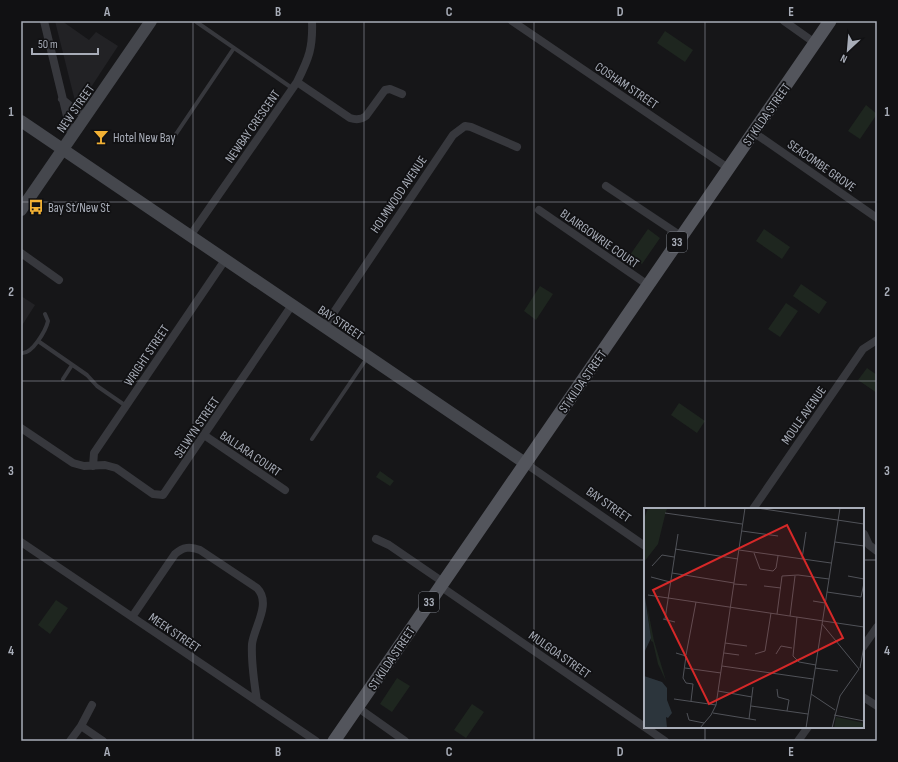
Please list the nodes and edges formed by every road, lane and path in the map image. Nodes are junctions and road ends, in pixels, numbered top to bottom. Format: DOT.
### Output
graph roads {
  1 [pos="44,21"];
  2 [pos="151,21"];
  3 [pos="195,21"];
  4 [pos="312,21"];
  5 [pos="512,21"];
  6 [pos="784,21"];
  7 [pos="830,21"];
  8 [pos="815,43"];
  9 [pos="234,48"];
  10 [pos="295,85"];
  11 [pos="402,94"];
  12 [pos="62,99"];
  13 [pos="86,116"];
  14 [pos="21,121"];
  15 [pos="753,132"];
  16 [pos="176,134"];
  17 [pos="72,137"];
  18 [pos="517,147"];
  19 [pos="63,150"];
  20 [pos="728,168"];
  21 [pos="606,186"];
  22 [pos="21,210"];
  23 [pos="539,210"];
  24 [pos="877,218"];
  25 [pos="190,236"];
  26 [pos="681,236"];
  27 [pos="21,253"];
  28 [pos="225,260"];
  29 [pos="59,280"];
  30 [pos="648,285"];
  31 [pos="292,305"];
  32 [pos="45,314"];
  33 [pos="324,326"];
  34 [pos="877,340"];
  35 [pos="38,341"];
  36 [pos="21,353"];
  37 [pos="368,357"];
  38 [pos="72,365"];
  39 [pos="63,378"];
  40 [pos="126,406"];
  41 [pos="21,428"];
  42 [pos="204,436"];
  43 [pos="312,439"];
  44 [pos="525,463"];
  45 [pos="93,466"];
  46 [pos="285,490"];
  47 [pos="754,508"];
  48 [pos="864,534"];
  49 [pos="376,539"];
  50 [pos="21,542"];
  51 [pos="644,545"];
  52 [pos="877,551"];
  53 [pos="442,584"];
  54 [pos="132,618"];
  55 [pos="877,627"];
  56 [pos="864,646"];
  57 [pos="864,698"];
  58 [pos="257,701"];
  59 [pos="92,705"];
  60 [pos="877,706"];
  61 [pos="357,707"];
  62 [pos="81,726"];
  63 [pos="644,726"];
  64 [pos="647,728"];
  65 [pos="807,728"];
  66 [pos="70,741"];
  67 [pos="103,741"];
  68 [pos="316,741"];
  69 [pos="334,741"];
  70 [pos="405,741"];
  71 [pos="665,741"];
  72 [pos="798,741"];
  1 -- 12 [label="street"];
  2 -- 13 [label="street, NEW STREET"];
  3 -- 9 [label="lane"];
  4 -- 10 [label="street, NEWBAY CRESCENT"];
  5 -- 20 [label="street, COSHAM STREET"];
  6 -- 8 [label="street"];
  7 -- 8 [label="main road, ST KILDA STREET / 33"];
  8 -- 15 [label="main road, ST KILDA STREET / 33"];
  9 -- 10 [label="lane"];
  9 -- 16 [label="lane"];
  10 -- 11 [label="street"];
  10 -- 25 [label="street, NEWBAY CRESCENT"];
  12 -- 13 [label="street"];
  12 -- 17 [label="street"];
  13 -- 17 [label="street, NEW STREET"];
  14 -- 19 [label="street, BAY STREET"];
  15 -- 20 [label="main road, ST KILDA STREET / 33"];
  15 -- 24 [label="street, SEACOMBE GROVE"];
  17 -- 19 [label="street, NEW STREET"];
  18 -- 33 [label="street, HOLMWOOD AVENUE"];
  19 -- 22 [label="street, NEW STREET"];
  19 -- 25 [label="street, BAY STREET"];
  20 -- 26 [label="main road, ST KILDA STREET / 33"];
  21 -- 26 [label="street"];
  23 -- 30 [label="street, BLAIRGOWRIE COURT"];
  25 -- 28 [label="street, BAY STREET"];
  26 -- 30 [label="main road, ST KILDA STREET / 33"];
  27 -- 29 [label="street"];
  28 -- 31 [label="street, BAY STREET"];
  28 -- 40 [label="street, WRIGHT STREET"];
  30 -- 44 [label="main road, ST KILDA STREET / 33"];
  31 -- 33 [label="street, BAY STREET"];
  31 -- 42 [label="street, SELWYN STREET"];
  32 -- 35 [label="lane"];
  33 -- 37 [label="street, BAY STREET"];
  34 -- 47 [label="street, MOULE AVENUE"];
  35 -- 36 [label="lane"];
  35 -- 38 [label="lane"];
  37 -- 43 [label="lane"];
  37 -- 44 [label="street, BAY STREET"];
  38 -- 39 [label="lane"];
  38 -- 40 [label="lane"];
  40 -- 45 [label="street, WRIGHT STREET"];
  41 -- 45 [label="street"];
  42 -- 45 [label="street, SELWYN STREET"];
  42 -- 46 [label="street, BALLARA COURT"];
  44 -- 51 [label="street, BAY STREET"];
  44 -- 53 [label="main road, ST KILDA STREET / 33"];
  48 -- 52 [label="street"];
  49 -- 53 [label="street, MULGOA STREET"];
  50 -- 54 [label="street, MEEK STREET"];
  53 -- 61 [label="main road, ST KILDA STREET / 33"];
  53 -- 63 [label="street, MULGOA STREET"];
  54 -- 58 [label="street, MEEK STREET"];
  54 -- 58 [label="street"];
  55 -- 56 [label="street"];
  57 -- 60 [label="street"];
  58 -- 68 [label="street, MEEK STREET"];
  59 -- 62 [label="street"];
  61 -- 69 [label="main road, ST KILDA STREET / 33"];
  61 -- 70 [label="street"];
  62 -- 66 [label="street"];
  62 -- 67 [label="street"];
  64 -- 71 [label="street, MULGOA STREET"];
  65 -- 72 [label="street"];
}
